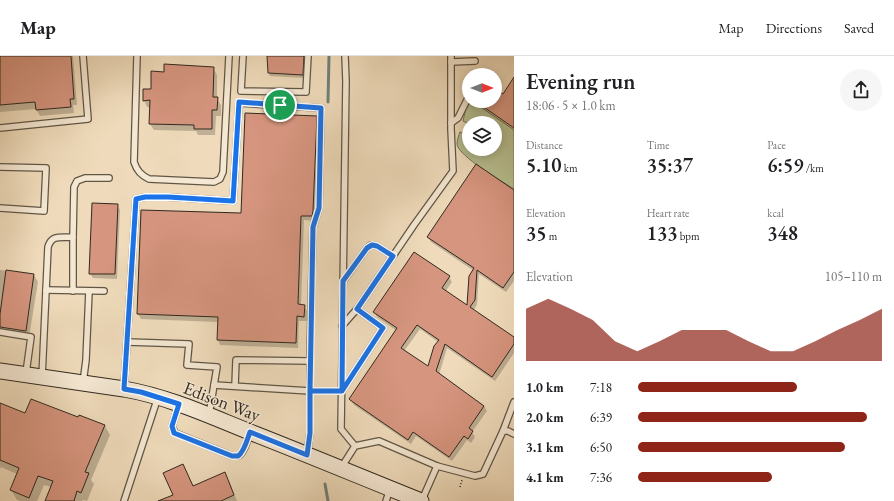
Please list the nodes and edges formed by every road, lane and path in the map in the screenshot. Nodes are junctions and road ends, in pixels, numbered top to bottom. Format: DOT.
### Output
graph roads {
  1 [pos="83,56"];
  2 [pos="137,56"];
  3 [pos="229,56"];
  4 [pos="243,56"];
  5 [pos="308,56"];
  6 [pos="345,56"];
  7 [pos="451,59"];
  8 [pos="475,62"];
  9 [pos="463,108"];
  10 [pos="451,123"];
  11 [pos="0,128"];
  12 [pos="0,167"];
  13 [pos="109,178"];
  14 [pos="0,208"];
  15 [pos="73,237"];
  16 [pos="393,256"];
  17 [pos="343,281"];
  18 [pos="46,290"];
  19 [pos="73,290"];
  20 [pos="89,291"];
  21 [pos="104,291"];
  22 [pos="357,309"];
  23 [pos="342,326"];
  24 [pos="0,332"];
  25 [pos="127,342"];
  26 [pos="310,362"];
  27 [pos="0,371"];
  28 [pos="25,375"];
  29 [pos="42,377"];
  30 [pos="83,383"];
  31 [pos="214,385"];
  32 [pos="235,386"];
  33 [pos="124,389"];
  34 [pos="310,391"];
  35 [pos="342,391"];
  36 [pos="158,397"];
  37 [pos="514,402"];
  38 [pos="179,404"];
  39 [pos="209,415"];
  40 [pos="503,431"];
  41 [pos="250,432"];
  42 [pos="514,434"];
  43 [pos="355,446"];
  44 [pos="307,455"];
  45 [pos="437,466"];
  46 [pos="341,468"];
  47 [pos="388,495"];
  48 [pos="124,501"];
  49 [pos="421,501"];
  1 -- 11 [label="lane"];
  2 -- 3 [label="lane"];
  4 -- 5 [label="lane"];
  6 -- 17 [label="lane"];
  7 -- 8 [label="lane"];
  7 -- 10 [label="lane"];
  9 -- 10 [label="lane"];
  10 -- 16 [label="lane"];
  12 -- 14 [label="lane"];
  13 -- 15 [label="lane"];
  15 -- 18 [label="lane"];
  15 -- 19 [label="lane"];
  16 -- 17 [label="lane"];
  16 -- 22 [label="lane"];
  17 -- 23 [label="lane"];
  18 -- 19 [label="lane"];
  18 -- 29 [label="lane"];
  19 -- 20 [label="lane"];
  20 -- 21 [label="lane"];
  20 -- 30 [label="lane"];
  22 -- 23 [label="lane"];
  22 -- 35 [label="lane"];
  23 -- 35 [label="lane"];
  24 -- 28 [label="lane"];
  25 -- 26 [label="lane"];
  25 -- 31 [label="lane"];
  25 -- 33 [label="lane"];
  26 -- 32 [label="lane"];
  26 -- 34 [label="lane"];
  27 -- 28 [label="street, Edison Way"];
  28 -- 29 [label="street, Edison Way"];
  29 -- 30 [label="street, Edison Way"];
  30 -- 33 [label="street, Edison Way"];
  31 -- 32 [label="lane"];
  31 -- 39 [label="lane"];
  32 -- 34 [label="lane"];
  33 -- 36 [label="street, Edison Way"];
  34 -- 35 [label="lane"];
  34 -- 44 [label="lane"];
  35 -- 43 [label="lane"];
  36 -- 38 [label="street, Edison Way"];
  36 -- 48 [label="lane"];
  37 -- 40 [label="lane"];
  38 -- 39 [label="street, Edison Way"];
  38 -- 41 [label="lane"];
  39 -- 41 [label="street, Edison Way"];
  40 -- 42 [label="lane"];
  40 -- 45 [label="lane"];
  41 -- 44 [label="street, Edison Way"];
  43 -- 45 [label="lane"];
  43 -- 46 [label="lane"];
  44 -- 46 [label="street, Edison Way"];
  45 -- 49 [label="lane"];
  46 -- 47 [label="street, Edison Way"];
  47 -- 49 [label="street, Edison Way"];
}
